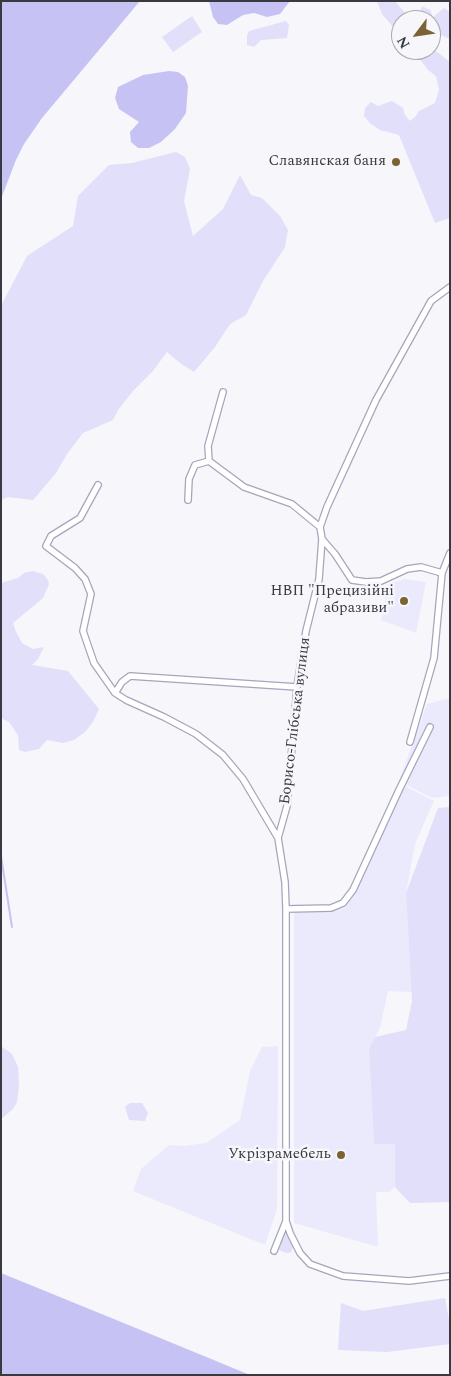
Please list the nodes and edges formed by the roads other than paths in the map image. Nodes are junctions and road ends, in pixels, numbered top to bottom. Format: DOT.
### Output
graph roads {
  1 [pos="450,287"];
  2 [pos="222,392"];
  3 [pos="209,461"];
  4 [pos="98,485"];
  5 [pos="188,500"];
  6 [pos="320,527"];
  7 [pos="322,539"];
  8 [pos="450,553"];
  9 [pos="442,572"];
  10 [pos="297,687"];
  11 [pos="115,693"];
  12 [pos="430,727"];
  13 [pos="410,742"];
  14 [pos="278,838"];
  15 [pos="286,909"];
  16 [pos="286,1221"];
  17 [pos="274,1251"];
  18 [pos="450,1276"];
  1 -- 6 [label="street, Борисо-Глібська вулиця"];
  2 -- 3 [label="street"];
  3 -- 5 [label="street"];
  3 -- 6 [label="street"];
  4 -- 11 [label="street"];
  6 -- 7 [label="street, Борисо-Глібська вулиця"];
  7 -- 9 [label="street"];
  7 -- 10 [label="street, Борисо-Глібська вулиця"];
  8 -- 9 [label="street"];
  9 -- 13 [label="street"];
  10 -- 11 [label="street"];
  10 -- 14 [label="street, Борисо-Глібська вулиця"];
  11 -- 14 [label="street"];
  12 -- 15 [label="street"];
  14 -- 15 [label="street, Борисо-Глібська вулиця"];
  15 -- 16 [label="street, Борисо-Глібська вулиця"];
  16 -- 17 [label="street, Борисо-Глібська вулиця"];
  16 -- 18 [label="street, Борисо-Глібська вулиця"];
}
